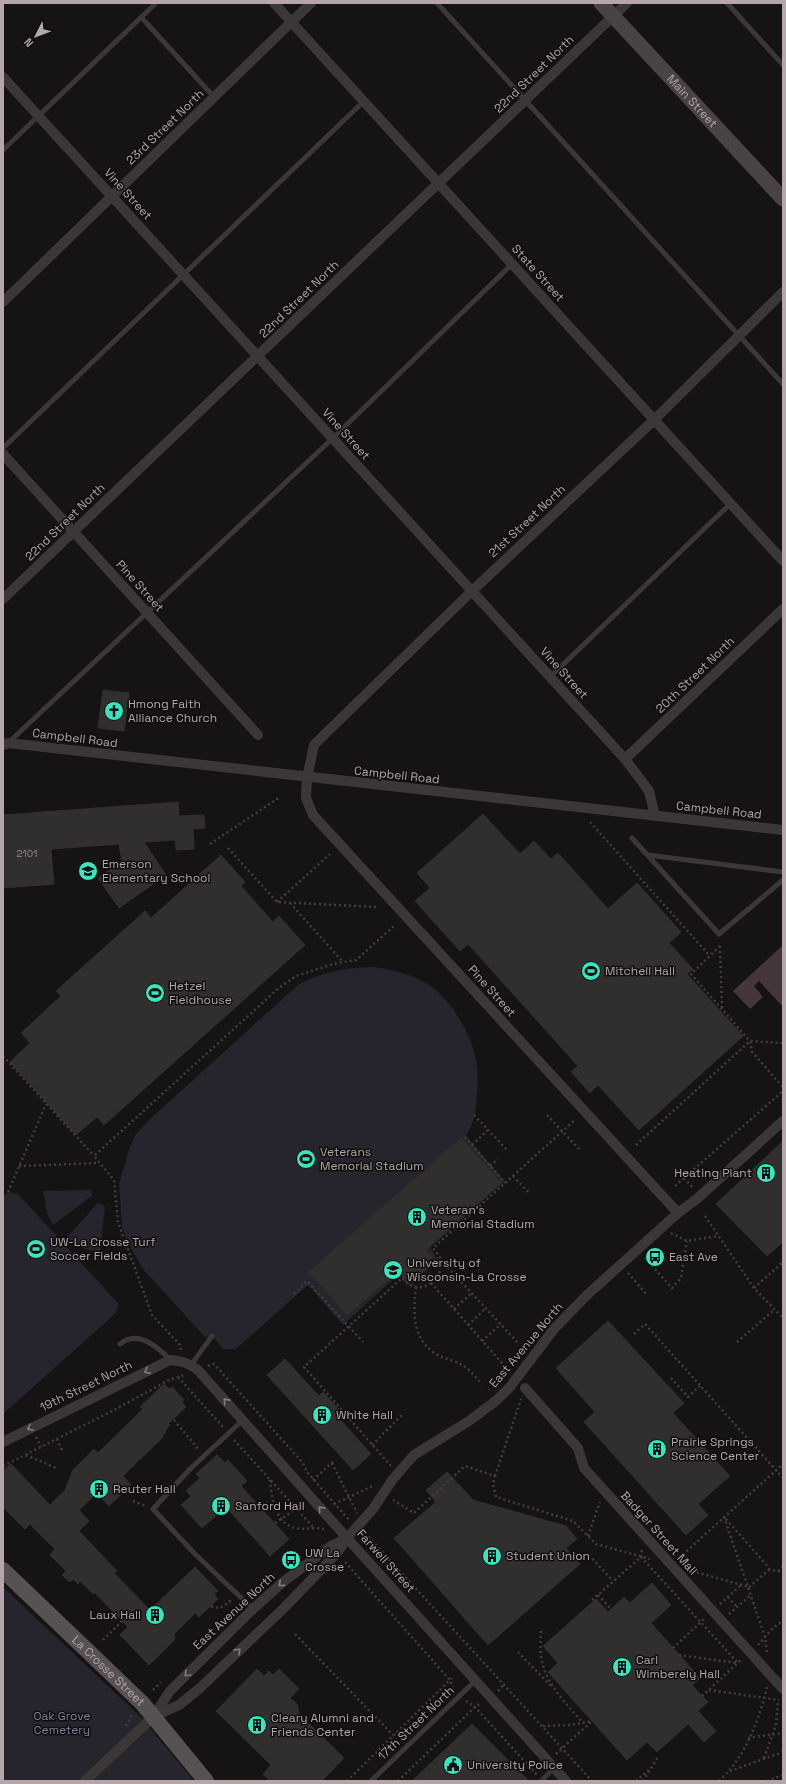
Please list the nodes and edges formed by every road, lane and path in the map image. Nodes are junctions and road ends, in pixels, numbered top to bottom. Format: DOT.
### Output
graph roads {
  1 [pos="156,3"];
  2 [pos="274,3"];
  3 [pos="311,3"];
  4 [pos="437,3"];
  5 [pos="601,3"];
  6 [pos="627,3"];
  7 [pos="727,3"];
  8 [pos="613,16"];
  9 [pos="141,17"];
  10 [pos="291,22"];
  11 [pos="783,64"];
  12 [pos="3,77"];
  13 [pos="214,97"];
  14 [pos="526,100"];
  15 [pos="364,101"];
  16 [pos="39,116"];
  17 [pos="3,150"];
  18 [pos="438,183"];
  19 [pos="112,196"];
  20 [pos="783,199"];
  21 [pos="512,264"];
  22 [pos="184,275"];
  23 [pos="783,292"];
  24 [pos="3,302"];
  25 [pos="739,335"];
  26 [pos="258,356"];
  27 [pos="783,384"];
  28 [pos="654,420"];
  29 [pos="333,438"];
  30 [pos="3,448"];
  31 [pos="3,454"];
  32 [pos="730,504"];
  33 [pos="73,532"];
  34 [pos="783,561"];
  35 [pos="472,591"];
  36 [pos="3,599"];
  37 [pos="783,609"];
  38 [pos="147,613"];
  39 [pos="550,677"];
  40 [pos="258,735"];
  41 [pos="5,743"];
  42 [pos="625,759"];
  43 [pos="307,778"];
  44 [pos="280,797"];
  45 [pos="655,816"];
  46 [pos="590,822"];
  47 [pos="783,830"];
  48 [pos="632,838"];
  49 [pos="210,844"];
  50 [pos="228,848"];
  51 [pos="330,854"];
  52 [pos="648,855"];
  53 [pos="783,872"];
  54 [pos="783,880"];
  55 [pos="277,902"];
  56 [pos="289,903"];
  57 [pos="378,907"];
  58 [pos="394,926"];
  59 [pos="719,934"];
  60 [pos="720,946"];
  61 [pos="709,955"];
  62 [pos="343,962"];
  63 [pos="722,1009"];
  64 [pos="750,1041"];
  65 [pos="783,1043"];
  66 [pos="3,1056"];
  67 [pos="783,1087"];
  68 [pos="783,1091"];
  69 [pos="46,1104"];
  70 [pos="584,1111"];
  71 [pos="474,1115"];
  72 [pos="548,1115"];
  73 [pos="783,1121"];
  74 [pos="488,1130"];
  75 [pos="562,1131"];
  76 [pos="465,1137"];
  77 [pos="472,1145"];
  78 [pos="636,1145"];
  79 [pos="580,1150"];
  80 [pos="508,1151"];
  81 [pos="94,1156"];
  82 [pos="498,1159"];
  83 [pos="100,1164"];
  84 [pos="19,1166"];
  85 [pos="490,1166"];
  86 [pos="513,1176"];
  87 [pos="684,1178"];
  88 [pos="505,1183"];
  89 [pos="675,1186"];
  90 [pos="695,1189"];
  91 [pos="8,1192"];
  92 [pos="530,1194"];
  93 [pos="678,1213"];
  94 [pos="705,1216"];
  95 [pos="673,1234"];
  96 [pos="718,1236"];
  97 [pos="687,1241"];
  98 [pos="645,1258"];
  99 [pos="441,1260"];
  100 [pos="783,1262"];
  101 [pos="628,1273"];
  102 [pos="431,1283"];
  103 [pos="416,1287"];
  104 [pos="754,1288"];
  105 [pos="472,1293"];
  106 [pos="294,1294"];
  107 [pos="647,1295"];
  108 [pos="486,1308"];
  109 [pos="454,1309"];
  110 [pos="774,1310"];
  111 [pos="783,1318"];
  112 [pos="501,1324"];
  113 [pos="468,1325"];
  114 [pos="349,1326"];
  115 [pos="634,1334"];
  116 [pos="212,1336"];
  117 [pos="362,1342"];
  118 [pos="482,1342"];
  119 [pos="737,1342"];
  120 [pos="120,1344"];
  121 [pos="519,1344"];
  122 [pos="180,1345"];
  123 [pos="170,1360"];
  124 [pos="502,1362"];
  125 [pos="191,1365"];
  126 [pos="178,1377"];
  127 [pos="671,1378"];
  128 [pos="482,1384"];
  129 [pos="700,1386"];
  130 [pos="525,1388"];
  131 [pos="402,1415"];
  132 [pos="174,1420"];
  133 [pos="243,1420"];
  134 [pos="229,1434"];
  135 [pos="57,1439"];
  136 [pos="3,1442"];
  137 [pos="372,1445"];
  138 [pos="63,1452"];
  139 [pos="26,1455"];
  140 [pos="205,1456"];
  141 [pos="335,1460"];
  142 [pos="332,1463"];
  143 [pos="782,1465"];
  144 [pos="3,1466"];
  145 [pos="56,1468"];
  146 [pos="775,1470"];
  147 [pos="398,1473"];
  148 [pos="495,1476"];
  149 [pos="783,1478"];
  150 [pos="270,1480"];
  151 [pos="313,1480"];
  152 [pos="376,1484"];
  153 [pos="604,1490"];
  154 [pos="349,1497"];
  155 [pos="393,1500"];
  156 [pos="133,1501"];
  157 [pos="334,1504"];
  158 [pos="153,1509"];
  159 [pos="296,1509"];
  160 [pos="357,1513"];
  161 [pos="724,1517"];
  162 [pos="282,1518"];
  163 [pos="275,1524"];
  164 [pos="357,1527"];
  165 [pos="314,1528"];
  166 [pos="326,1529"];
  167 [pos="588,1536"];
  168 [pos="645,1536"];
  169 [pos="347,1538"];
  170 [pos="589,1555"];
  171 [pos="641,1557"];
  172 [pos="343,1560"];
  173 [pos="671,1565"];
  174 [pos="783,1566"];
  175 [pos="770,1568"];
  176 [pos="3,1570"];
  177 [pos="778,1571"];
  178 [pos="783,1573"];
  179 [pos="613,1581"];
  180 [pos="741,1585"];
  181 [pos="749,1587"];
  182 [pos="238,1594"];
  183 [pos="421,1594"];
  184 [pos="598,1594"];
  185 [pos="751,1594"];
  186 [pos="418,1597"];
  187 [pos="728,1597"];
  188 [pos="592,1600"];
  189 [pos="210,1606"];
  190 [pos="737,1607"];
  191 [pos="253,1609"];
  192 [pos="611,1609"];
  193 [pos="712,1611"];
  194 [pos="399,1614"];
  195 [pos="394,1618"];
  196 [pos="122,1621"];
  197 [pos="721,1621"];
  198 [pos="700,1622"];
  199 [pos="541,1631"];
  200 [pos="295,1634"];
  201 [pos="103,1640"];
  202 [pos="673,1648"];
  203 [pos="518,1652"];
  204 [pos="478,1655"];
  205 [pos="679,1655"];
  206 [pos="475,1658"];
  207 [pos="770,1674"];
  208 [pos="454,1676"];
  209 [pos="450,1680"];
  210 [pos="475,1681"];
  211 [pos="504,1684"];
  212 [pos="453,1687"];
  213 [pos="783,1689"];
  214 [pos="554,1690"];
  215 [pos="709,1690"];
  216 [pos="497,1691"];
  217 [pos="764,1698"];
  218 [pos="783,1699"];
  219 [pos="465,1700"];
  220 [pos="778,1701"];
  221 [pos="483,1702"];
  222 [pos="474,1707"];
  223 [pos="153,1718"];
  224 [pos="584,1723"];
  225 [pos="543,1726"];
  226 [pos="783,1733"];
  227 [pos="394,1735"];
  228 [pos="773,1735"];
  229 [pos="748,1738"];
  230 [pos="563,1748"];
  231 [pos="783,1752"];
  232 [pos="658,1757"];
  233 [pos="764,1758"];
  234 [pos="551,1764"];
  235 [pos="652,1767"];
  236 [pos="730,1771"];
  237 [pos="783,1775"];
  238 [pos="542,1780"];
  239 [pos="85,1781"];
  240 [pos="206,1781"];
  241 [pos="347,1781"];
  242 [pos="371,1781"];
  243 [pos="398,1781"];
  244 [pos="566,1781"];
  245 [pos="592,1781"];
  246 [pos="636,1781"];
  247 [pos="643,1781"];
  248 [pos="719,1781"];
  249 [pos="767,1781"];
  1 -- 9 [label="lane"];
  2 -- 10 [label="street, State Street"];
  3 -- 10 [label="street, 23rd Street North"];
  4 -- 14 [label="lane"];
  5 -- 8 [label="street, Main Street"];
  6 -- 8 [label="street, 22nd Street North"];
  7 -- 11 [label="lane"];
  8 -- 14 [label="street, 22nd Street North"];
  8 -- 20 [label="street, Main Street"];
  9 -- 13 [label="lane"];
  9 -- 16 [label="lane"];
  10 -- 13 [label="street, 23rd Street North"];
  10 -- 15 [label="street, State Street"];
  12 -- 16 [label="street, Vine Street"];
  13 -- 19 [label="street, 23rd Street North"];
  14 -- 18 [label="street, 22nd Street North"];
  14 -- 25 [label="lane"];
  15 -- 18 [label="street, State Street"];
  15 -- 22 [label="lane"];
  16 -- 17 [label="lane"];
  16 -- 19 [label="street, Vine Street"];
  18 -- 21 [label="street, State Street"];
  18 -- 26 [label="street, 22nd Street North"];
  19 -- 22 [label="street, Vine Street"];
  19 -- 24 [label="street, 23rd Street North"];
  21 -- 28 [label="street, State Street"];
  21 -- 29 [label="lane"];
  22 -- 26 [label="street, Vine Street"];
  22 -- 30 [label="lane"];
  23 -- 25 [label="street, 21st Street North"];
  25 -- 27 [label="lane"];
  25 -- 28 [label="street, 21st Street North"];
  26 -- 29 [label="street, Vine Street"];
  26 -- 33 [label="street, 22nd Street North"];
  28 -- 32 [label="street, State Street"];
  28 -- 35 [label="street, 21st Street North"];
  29 -- 35 [label="street, Vine Street"];
  29 -- 38 [label="lane"];
  31 -- 33 [label="street, Pine Street"];
  32 -- 34 [label="street, State Street"];
  32 -- 39 [label="lane"];
  33 -- 36 [label="street, 22nd Street North"];
  33 -- 38 [label="street, Pine Street"];
  35 -- 39 [label="street, Vine Street"];
  35 -- 43 [label="street, 21st Street North"];
  37 -- 42 [label="street, 20th Street North"];
  38 -- 40 [label="street, Pine Street"];
  38 -- 41 [label="lane"];
  39 -- 42 [label="street, Vine Street"];
  41 -- 43 [label="street, Campbell Road"];
  42 -- 45 [label="street, Vine Street"];
  43 -- 45 [label="street, Campbell Road"];
  43 -- 70 [label="street, Pine Street"];
  44 -- 49 [label="path"];
  45 -- 47 [label="street, Campbell Road"];
  46 -- 61 [label="path"];
  48 -- 52 [label="lane"];
  50 -- 55 [label="path"];
  51 -- 55 [label="path"];
  52 -- 53 [label="lane"];
  52 -- 59 [label="lane"];
  54 -- 59 [label="lane"];
  55 -- 56 [label="path"];
  56 -- 57 [label="path"];
  56 -- 62 [label="path"];
  58 -- 62 [label="path"];
  59 -- 60 [label="path"];
  60 -- 61 [label="path"];
  60 -- 63 [label="path"];
  61 -- 63 [label="path"];
  62 -- 81 [label="path"];
  63 -- 64 [label="path"];
  64 -- 65 [label="path"];
  64 -- 67 [label="path"];
  64 -- 78 [label="path"];
  66 -- 69 [label="path"];
  68 -- 87 [label="path"];
  69 -- 81 [label="path"];
  69 -- 84 [label="path"];
  70 -- 75 [label="path"];
  70 -- 93 [label="street, Pine Street"];
  71 -- 74 [label="path"];
  72 -- 75 [label="path"];
  73 -- 93 [label="street, East Avenue North"];
  74 -- 77 [label="path"];
  74 -- 80 [label="path"];
  75 -- 79 [label="path"];
  75 -- 86 [label="path"];
  76 -- 77 [label="path"];
  77 -- 85 [label="path"];
  81 -- 83 [label="path"];
  82 -- 85 [label="path"];
  83 -- 84 [label="path"];
  83 -- 122 [label="path"];
  84 -- 91 [label="path"];
  85 -- 88 [label="path"];
  86 -- 88 [label="path"];
  86 -- 92 [label="path"];
  87 -- 89 [label="path"];
  87 -- 90 [label="path"];
  88 -- 99 [label="path"];
  93 -- 147 [label="street, East Avenue North"];
  94 -- 96 [label="path"];
  95 -- 97 [label="path"];
  96 -- 97 [label="path"];
  96 -- 104 [label="path"];
  97 -- 98 [label="path"];
  99 -- 102 [label="path"];
  99 -- 105 [label="path"];
  100 -- 104 [label="path"];
  101 -- 107 [label="path"];
  102 -- 103 [label="path"];
  102 -- 109 [label="path"];
  103 -- 114 [label="path"];
  103 -- 128 [label="path"];
  104 -- 110 [label="path"];
  105 -- 108 [label="path"];
  105 -- 109 [label="path"];
  106 -- 114 [label="path"];
  108 -- 112 [label="path"];
  108 -- 113 [label="path"];
  109 -- 113 [label="path"];
  110 -- 111 [label="path"];
  110 -- 119 [label="path"];
  112 -- 118 [label="path"];
  112 -- 121 [label="path"];
  113 -- 118 [label="path"];
  114 -- 117 [label="path"];
  114 -- 137 [label="path"];
  115 -- 129 [label="path"];
  116 -- 125 [label="lane"];
  118 -- 124 [label="path"];
  120 -- 123 [label="lane"];
  123 -- 125 [label="street"];
  123 -- 136 [label="street, 19th Street North, one-way"];
  125 -- 126 [label="path"];
  133 -- 125 [label="street, Farwell Street, one-way"];
  125 -- 151 [label="path"];
  126 -- 134 [label="path"];
  126 -- 135 [label="path"];
  127 -- 129 [label="path"];
  129 -- 146 [label="path"];
  130 -- 148 [label="path"];
  130 -- 153 [label="street, Badger Street Mall"];
  131 -- 137 [label="path"];
  132 -- 140 [label="path"];
  133 -- 134 [label="lane"];
  169 -- 133 [label="street, Farwell Street, one-way"];
  134 -- 140 [label="lane"];
  134 -- 150 [label="path"];
  135 -- 138 [label="path"];
  135 -- 139 [label="path"];
  137 -- 147 [label="path"];
  139 -- 144 [label="path"];
  139 -- 145 [label="path"];
  140 -- 158 [label="lane"];
  141 -- 142 [label="path"];
  142 -- 151 [label="path"];
  142 -- 154 [label="path"];
  143 -- 146 [label="path"];
  146 -- 149 [label="path"];
  146 -- 161 [label="path"];
  147 -- 164 [label="street, East Avenue North"];
  148 -- 155 [label="path"];
  148 -- 167 [label="path"];
  150 -- 159 [label="path"];
  150 -- 162 [label="path"];
  151 -- 157 [label="path"];
  152 -- 154 [label="path"];
  153 -- 167 [label="path"];
  153 -- 168 [label="street, Badger Street Mall"];
  154 -- 157 [label="path"];
  154 -- 160 [label="path"];
  156 -- 158 [label="path"];
  157 -- 164 [label="path"];
  158 -- 182 [label="lane"];
  159 -- 162 [label="path"];
  159 -- 165 [label="path"];
  161 -- 173 [label="path"];
  161 -- 175 [label="path"];
  161 -- 181 [label="path"];
  162 -- 163 [label="path"];
  162 -- 165 [label="path"];
  164 -- 169 [label="street, East Avenue North"];
  164 -- 183 [label="path"];
  165 -- 166 [label="path"];
  167 -- 171 [label="path"];
  168 -- 171 [label="path"];
  168 -- 173 [label="street, Badger Street Mall"];
  169 -- 191 [label="street, East Avenue North, one-way"];
  169 -- 210 [label="street, Farwell Street"];
  223 -- 169 [label="street, East Avenue North, one-way"];
  170 -- 179 [label="path"];
  171 -- 173 [label="path"];
  171 -- 179 [label="path"];
  171 -- 198 [label="path"];
  172 -- 195 [label="path"];
  173 -- 180 [label="path"];
  173 -- 193 [label="street, Badger Street Mall"];
  174 -- 177 [label="path"];
  175 -- 177 [label="path"];
  175 -- 181 [label="path"];
  176 -- 223 [label="main road, La Crosse Street"];
  177 -- 178 [label="path"];
  179 -- 184 [label="path"];
  180 -- 181 [label="path"];
  180 -- 187 [label="path"];
  181 -- 185 [label="path"];
  182 -- 189 [label="path"];
  182 -- 191 [label="lane"];
  183 -- 186 [label="path"];
  183 -- 204 [label="path"];
  184 -- 188 [label="path"];
  184 -- 192 [label="path"];
  185 -- 190 [label="path"];
  185 -- 207 [label="path"];
  187 -- 190 [label="path"];
  187 -- 193 [label="path"];
  190 -- 197 [label="path"];
  191 -- 223 [label="street, East Avenue North, one-way"];
  193 -- 197 [label="street, Badger Street Mall"];
  193 -- 198 [label="path"];
  194 -- 195 [label="path"];
  195 -- 209 [label="path"];
  196 -- 201 [label="path"];
  197 -- 207 [label="street, Badger Street Mall"];
  198 -- 202 [label="path"];
  198 -- 205 [label="path"];
  199 -- 214 [label="path"];
  200 -- 227 [label="path"];
  203 -- 214 [label="path"];
  204 -- 206 [label="path"];
  204 -- 211 [label="path"];
  207 -- 213 [label="street, Badger Street Mall"];
  207 -- 217 [label="path"];
  208 -- 209 [label="path"];
  209 -- 212 [label="path"];
  209 -- 227 [label="path"];
  210 -- 234 [label="street, Farwell Street"];
  210 -- 242 [label="lane, 17th Street North"];
  211 -- 216 [label="path"];
  211 -- 225 [label="path"];
  214 -- 224 [label="path"];
  215 -- 217 [label="path"];
  217 -- 220 [label="path"];
  217 -- 229 [label="path"];
  218 -- 220 [label="path"];
  219 -- 222 [label="path"];
  220 -- 228 [label="path"];
  221 -- 222 [label="path"];
  222 -- 238 [label="path"];
  222 -- 243 [label="path"];
  223 -- 239 [label="street, East Avenue North"];
  223 -- 240 [label="main road, La Crosse Street"];
  224 -- 225 [label="path"];
  224 -- 230 [label="path"];
  225 -- 230 [label="path"];
  226 -- 228 [label="path"];
  227 -- 241 [label="path"];
  228 -- 229 [label="path"];
  228 -- 233 [label="path"];
  229 -- 236 [label="path"];
  230 -- 234 [label="path"];
  230 -- 245 [label="path"];
  231 -- 233 [label="path"];
  232 -- 235 [label="path"];
  233 -- 236 [label="path"];
  234 -- 238 [label="lane"];
  234 -- 244 [label="street, Farwell Street"];
  235 -- 246 [label="path"];
  235 -- 247 [label="path"];
  236 -- 248 [label="path"];
  237 -- 249 [label="path"];
}
